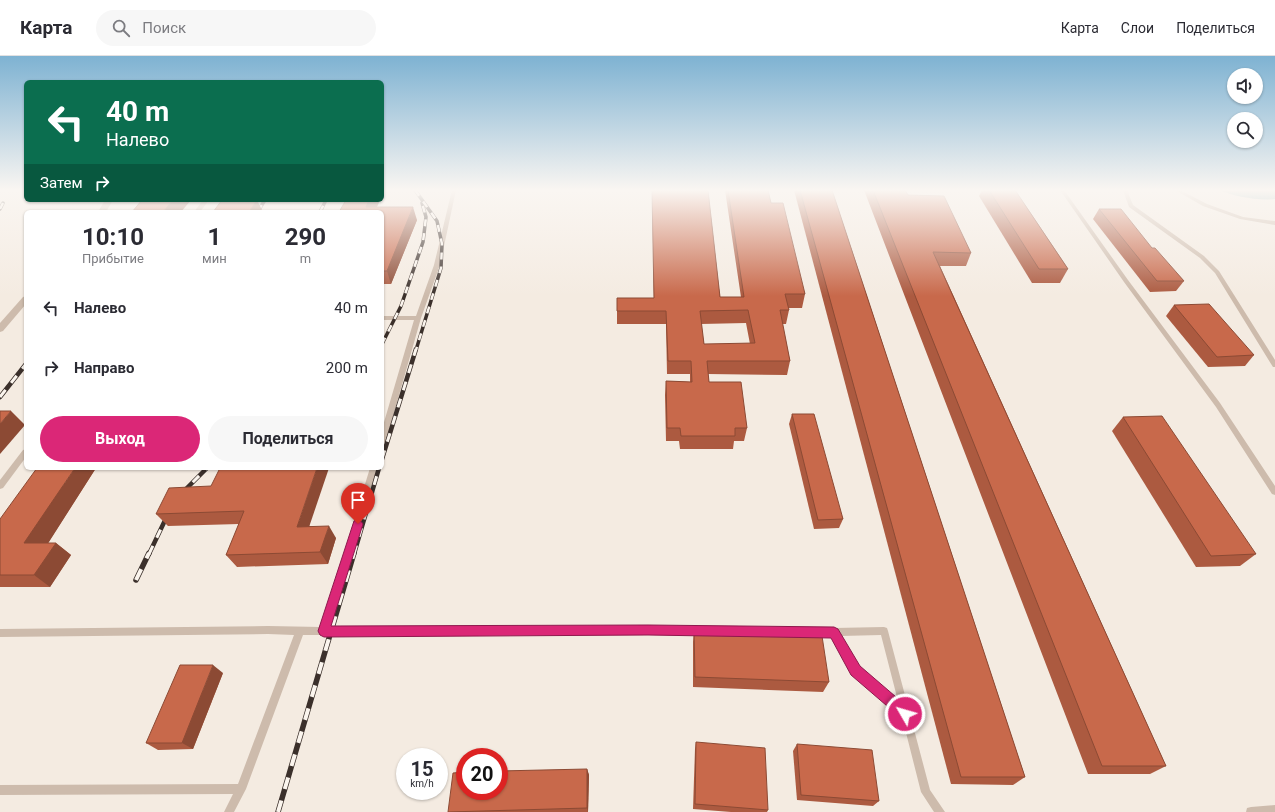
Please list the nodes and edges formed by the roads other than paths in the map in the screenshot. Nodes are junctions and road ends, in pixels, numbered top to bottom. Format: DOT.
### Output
graph roads {
  1 [pos="446,225"];
  2 [pos="1087,225"];
  3 [pos="1158,225"];
  4 [pos="24,301"];
  5 [pos="384,318"];
  6 [pos="418,318"];
  7 [pos="0,329"];
  8 [pos="1275,365"];
  9 [pos="384,434"];
  10 [pos="24,455"];
  11 [pos="373,470"];
  12 [pos="0,486"];
  13 [pos="1275,492"];
  14 [pos="300,631"];
  15 [pos="324,631"];
  16 [pos="834,632"];
  17 [pos="0,633"];
  18 [pos="905,714"];
  19 [pos="241,789"];
  20 [pos="0,790"];
  21 [pos="1275,810"];
  22 [pos="230,812"];
  23 [pos="940,812"];
  24 [pos="1251,812"];
  1 -- 6 [label="lane"];
  2 -- 13 [label="lane"];
  3 -- 8 [label="lane"];
  4 -- 7 [label="street"];
  5 -- 6 [label="lane"];
  6 -- 9 [label="lane"];
  10 -- 12 [label="lane"];
  11 -- 15 [label="lane"];
  14 -- 15 [label="lane"];
  14 -- 17 [label="lane"];
  14 -- 19 [label="lane"];
  15 -- 16 [label="lane"];
  16 -- 18 [label="lane"];
  16 -- 18 [label="lane"];
  18 -- 23 [label="lane"];
  19 -- 20 [label="lane"];
  19 -- 22 [label="lane"];
  21 -- 24 [label="lane"];
}
